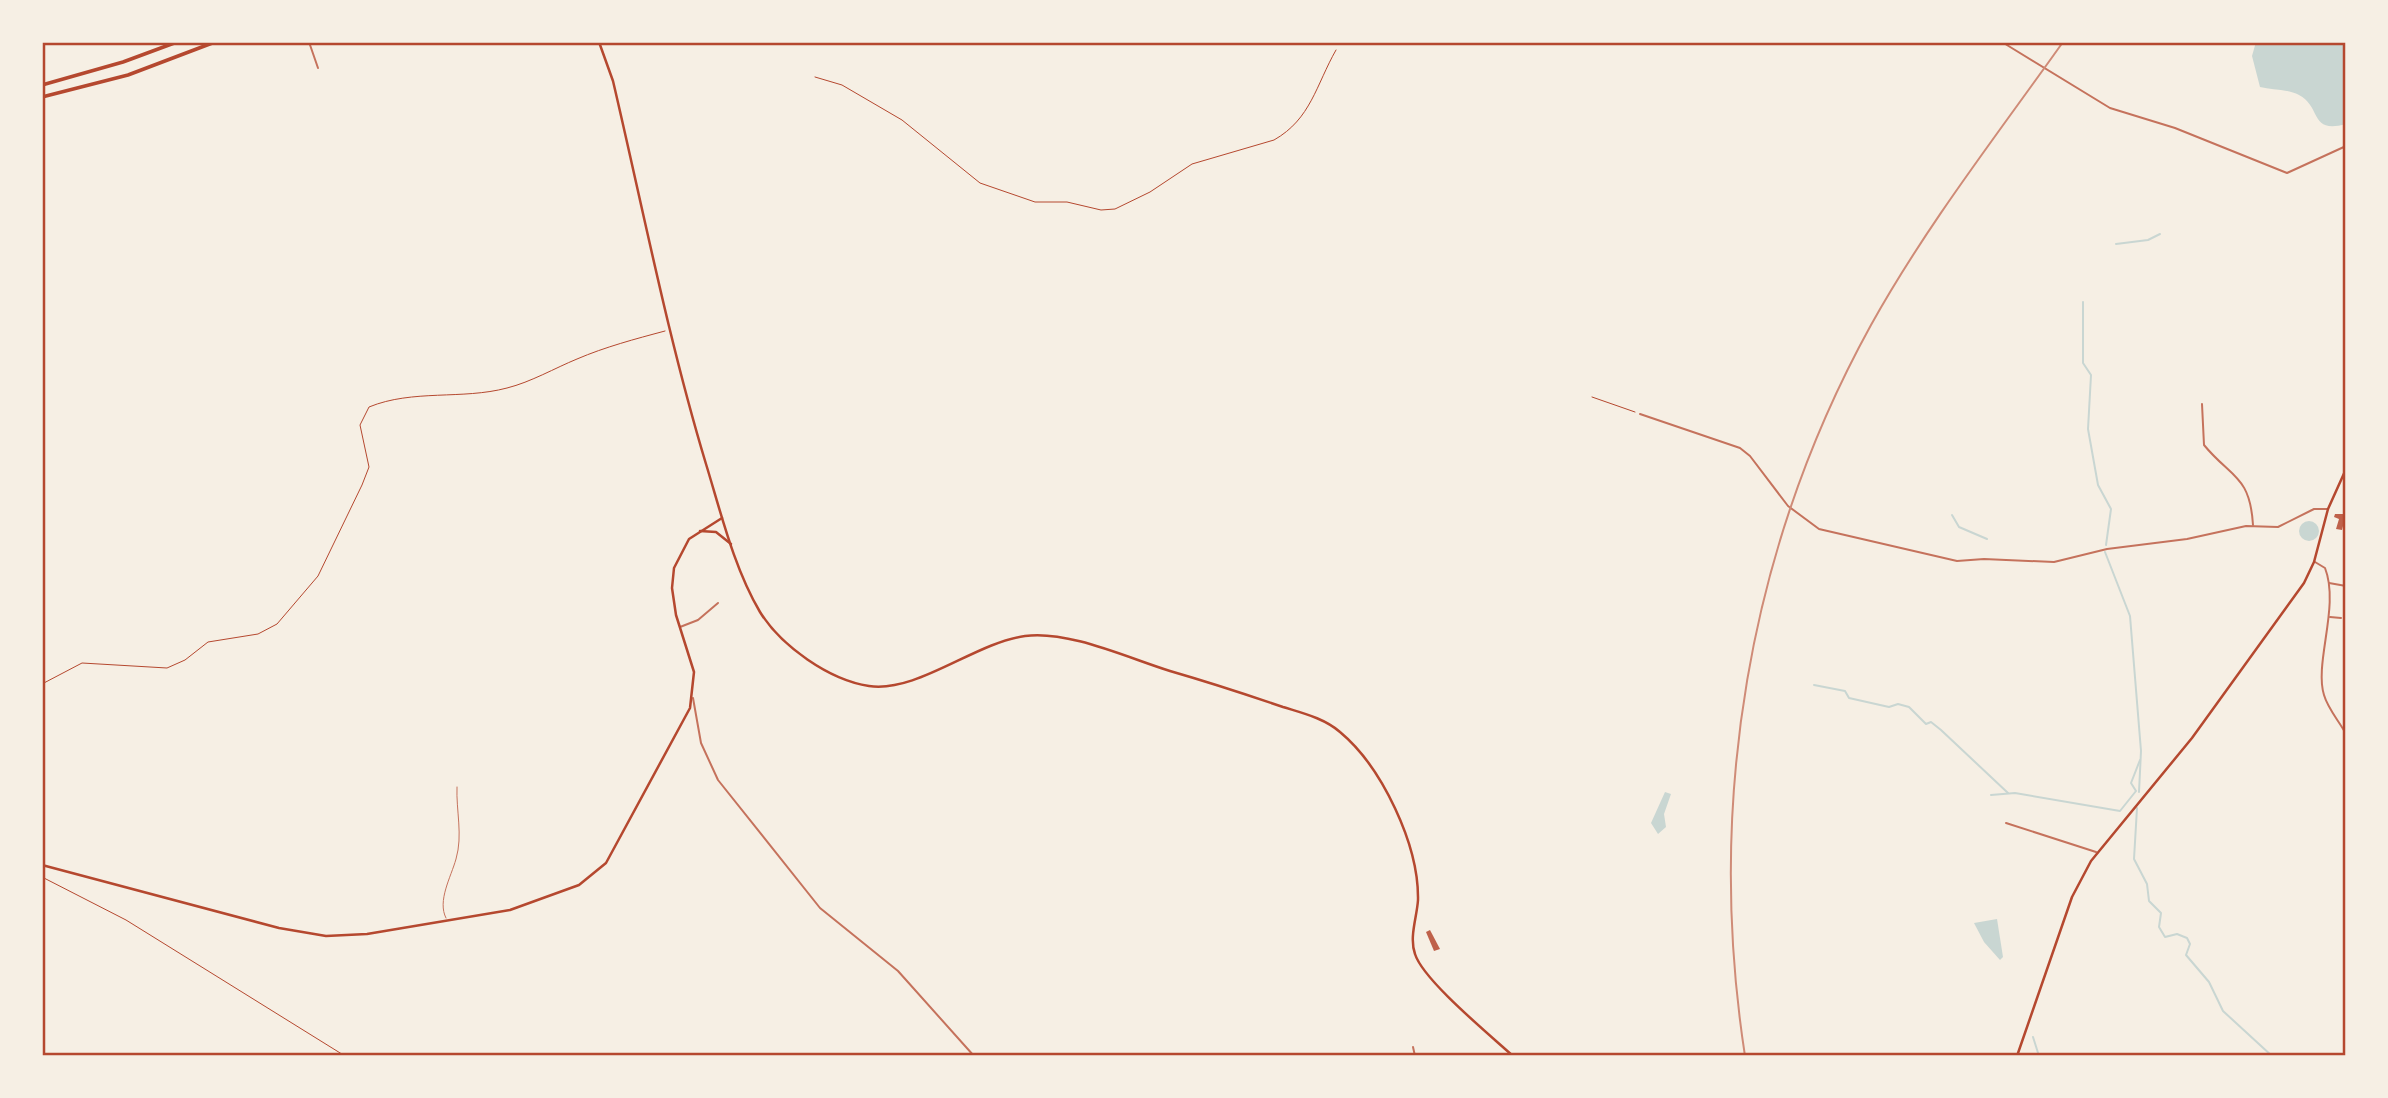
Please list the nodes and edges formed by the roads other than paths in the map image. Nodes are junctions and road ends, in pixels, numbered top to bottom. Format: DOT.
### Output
graph roads {
  1 [pos="177,42"];
  2 [pos="215,42"];
  3 [pos="309,42"];
  4 [pos="598,42"];
  5 [pos="2002,42"];
  6 [pos="318,68"];
  7 [pos="42,85"];
  8 [pos="42,97"];
  9 [pos="2346,146"];
  10 [pos="2202,404"];
  11 [pos="1640,414"];
  12 [pos="2346,468"];
  13 [pos="2328,509"];
  14 [pos="722,518"];
  15 [pos="2253,526"];
  16 [pos="698,531"];
  17 [pos="731,544"];
  18 [pos="2314,562"];
  19 [pos="2328,582"];
  20 [pos="2346,586"];
  21 [pos="718,603"];
  22 [pos="2329,616"];
  23 [pos="2341,618"];
  24 [pos="679,627"];
  25 [pos="693,698"];
  26 [pos="687,714"];
  27 [pos="697,714"];
  28 [pos="2346,734"];
  29 [pos="457,787"];
  30 [pos="2006,823"];
  31 [pos="2097,853"];
  32 [pos="42,865"];
  33 [pos="447,921"];
  34 [pos="1413,1047"];
  35 [pos="974,1056"];
  36 [pos="1415,1056"];
  37 [pos="1513,1056"];
  38 [pos="2017,1056"];
  1 -- 7 [label="highway"];
  2 -- 8 [label="highway"];
  3 -- 6 [label="street"];
  4 -- 14 [label="main road"];
  5 -- 9 [label="street"];
  10 -- 15 [label="street"];
  11 -- 15 [label="street"];
  12 -- 13 [label="main road"];
  13 -- 15 [label="street"];
  13 -- 18 [label="main road"];
  14 -- 16 [label="main road"];
  14 -- 17 [label="main road"];
  16 -- 17 [label="main road"];
  16 -- 24 [label="main road"];
  17 -- 37 [label="main road"];
  18 -- 19 [label="street"];
  18 -- 31 [label="main road"];
  19 -- 20 [label="street"];
  19 -- 22 [label="street"];
  21 -- 24 [label="street"];
  22 -- 23 [label="street"];
  22 -- 28 [label="street"];
  24 -- 25 [label="main road"];
  25 -- 26 [label="main road"];
  25 -- 27 [label="street"];
  26 -- 27 [label="street"];
  26 -- 33 [label="main road"];
  27 -- 35 [label="street"];
  29 -- 33 [label="lane"];
  30 -- 31 [label="street"];
  31 -- 38 [label="main road"];
  32 -- 33 [label="main road"];
  34 -- 36 [label="street"];
}
